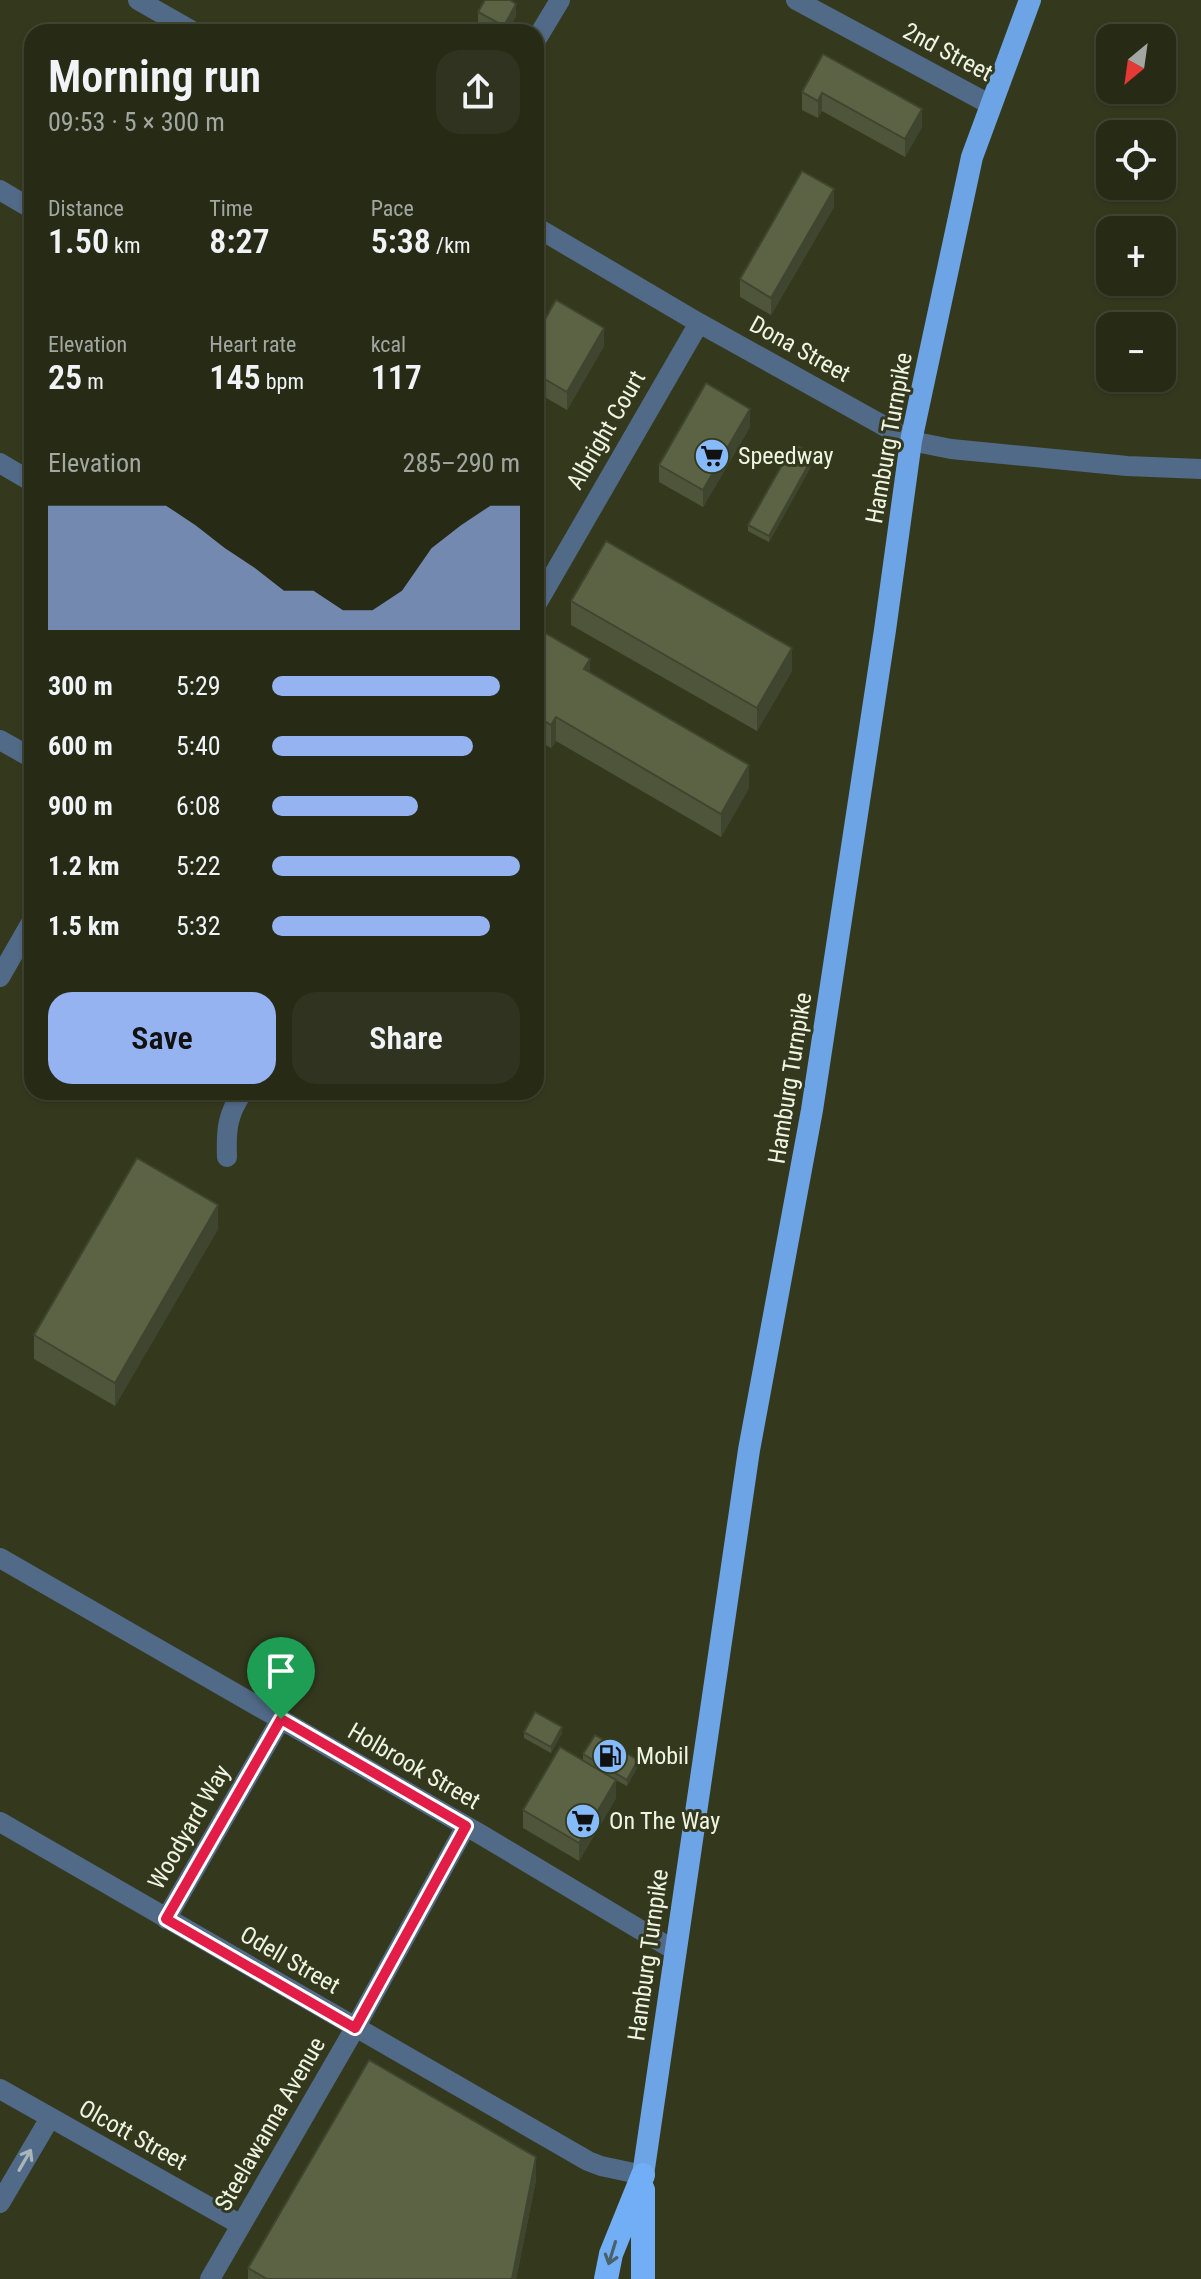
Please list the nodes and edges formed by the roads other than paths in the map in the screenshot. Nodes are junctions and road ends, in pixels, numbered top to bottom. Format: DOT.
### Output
graph roads {
  1 [pos="138,0"];
  2 [pos="560,0"];
  3 [pos="796,0"];
  4 [pos="1030,0"];
  5 [pos="180,24"];
  6 [pos="544,27"];
  7 [pos="991,105"];
  8 [pos="0,190"];
  9 [pos="24,204"];
  10 [pos="544,232"];
  11 [pos="699,323"];
  12 [pos="911,441"];
  13 [pos="0,463"];
  14 [pos="1201,469"];
  15 [pos="24,477"];
  16 [pos="544,591"];
  17 [pos="0,740"];
  18 [pos="24,754"];
  19 [pos="24,935"];
  20 [pos="0,977"];
  21 [pos="237,1100"];
  22 [pos="227,1157"];
  23 [pos="0,1558"];
  24 [pos="281,1719"];
  25 [pos="0,1822"];
  26 [pos="466,1826"];
  27 [pos="166,1919"];
  28 [pos="674,1950"];
  29 [pos="355,2028"];
  30 [pos="0,2089"];
  31 [pos="50,2118"];
  32 [pos="643,2175"];
  33 [pos="0,2203"];
  34 [pos="241,2225"];
  35 [pos="210,2279"];
  36 [pos="606,2279"];
  37 [pos="643,2279"];
  1 -- 5 [label="street"];
  2 -- 6 [label="street"];
  3 -- 7 [label="street, 2nd Street"];
  4 -- 7 [label="highway, Hamburg Turnpike"];
  7 -- 12 [label="highway, Hamburg Turnpike"];
  8 -- 9 [label="street"];
  10 -- 11 [label="street, Dona Street"];
  11 -- 12 [label="street, Dona Street"];
  11 -- 16 [label="street, Albright Court"];
  12 -- 14 [label="street, Dona Street"];
  12 -- 28 [label="highway, Hamburg Turnpike"];
  13 -- 15 [label="street"];
  17 -- 18 [label="street"];
  19 -- 20 [label="street"];
  21 -- 22 [label="street"];
  23 -- 24 [label="street, Holbrook Street"];
  24 -- 26 [label="street, Holbrook Street"];
  24 -- 27 [label="street, Woodyard Way"];
  25 -- 27 [label="street, Odell Street"];
  26 -- 28 [label="street, Holbrook Street"];
  26 -- 29 [label="street, Steelawanna Avenue"];
  27 -- 29 [label="street, Odell Street"];
  28 -- 32 [label="highway, Hamburg Turnpike"];
  29 -- 32 [label="street, Odell Street"];
  29 -- 34 [label="street, Steelawanna Avenue"];
  30 -- 31 [label="street, Olcott Street"];
  33 -- 31 [label="street, one-way"];
  31 -- 34 [label="street, Olcott Street"];
  32 -- 36 [label="highway, one-way"];
  32 -- 37 [label="highway"];
  34 -- 35 [label="street, Steelawanna Avenue"];
}
